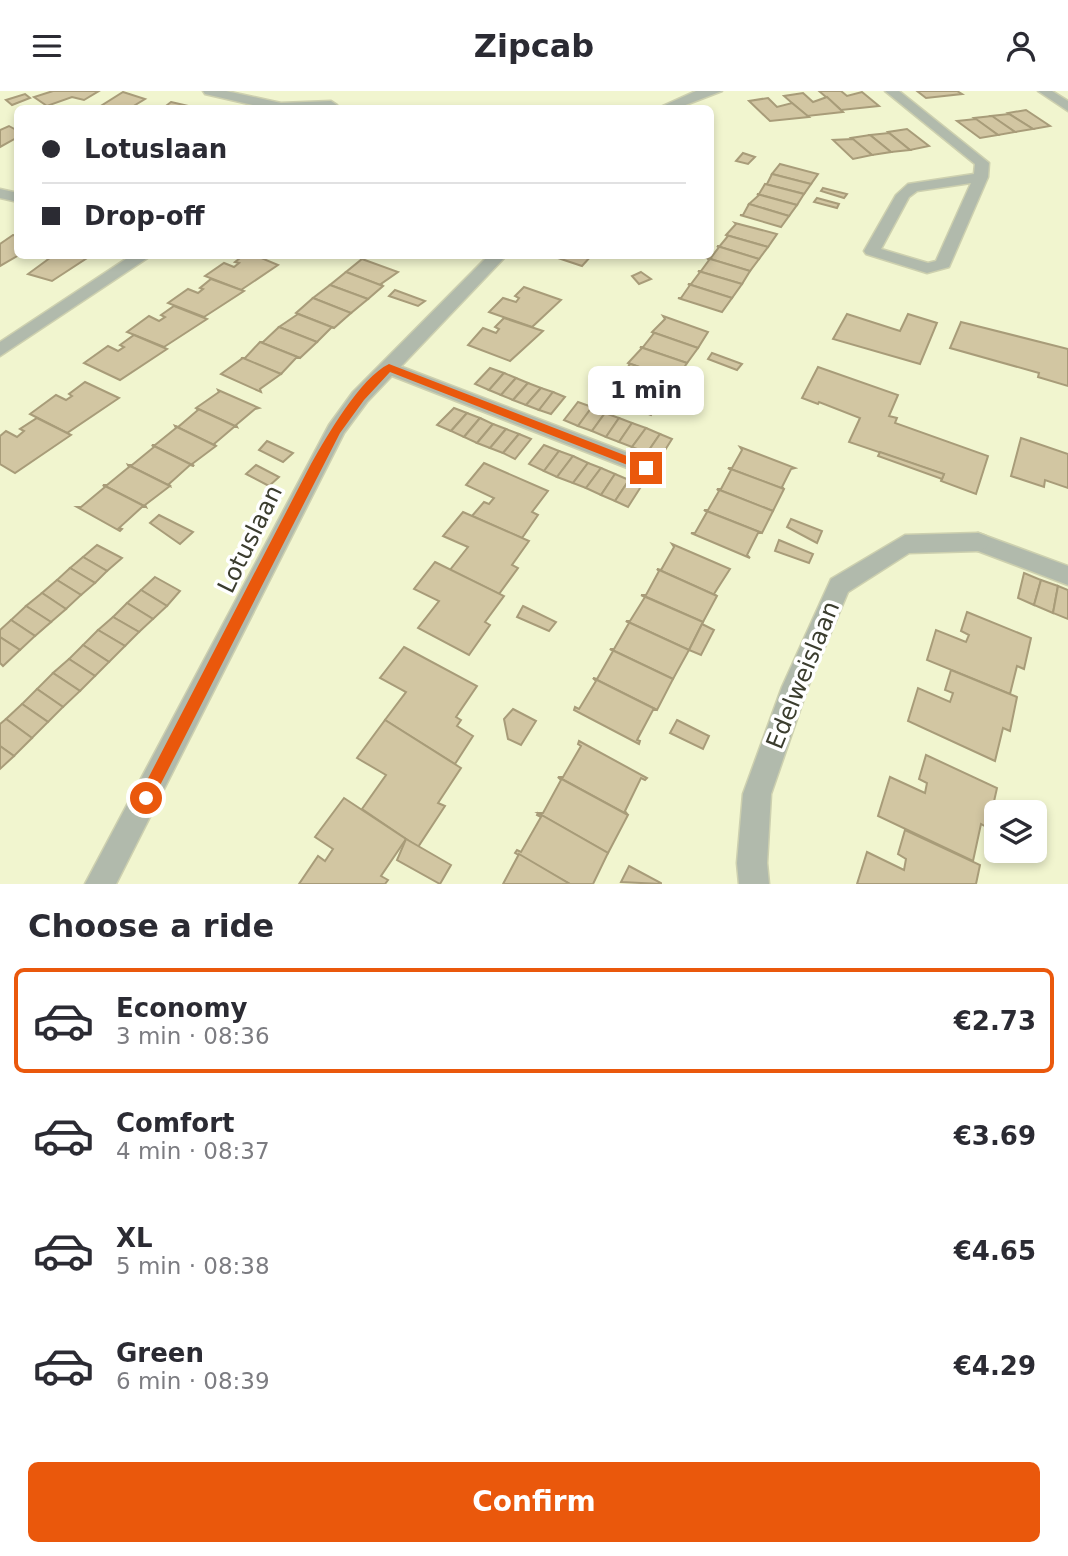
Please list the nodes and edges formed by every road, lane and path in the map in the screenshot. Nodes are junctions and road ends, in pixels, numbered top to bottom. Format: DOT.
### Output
graph roads {
  1 [pos="209,91"];
  2 [pos="716,91"];
  3 [pos="891,91"];
  4 [pos="1044,91"];
  5 [pos="331,101"];
  6 [pos="272,105"];
  7 [pos="298,105"];
  8 [pos="672,105"];
  9 [pos="1068,107"];
  10 [pos="981,177"];
  11 [pos="138,259"];
  12 [pos="495,259"];
  13 [pos="0,350"];
  14 [pos="389,368"];
  15 [pos="646,468"];
  16 [pos="1068,576"];
  17 [pos="100,884"];
  18 [pos="754,884"];
  1 -- 6 [label="street"];
  2 -- 8 [label="street"];
  3 -- 10 [label="street"];
  4 -- 9 [label="street"];
  5 -- 7 [label="street"];
  10 -- 10 [label="street"];
  11 -- 13 [label="street"];
  12 -- 14 [label="street, Lotuslaan"];
  14 -- 15 [label="street"];
  14 -- 17 [label="street, Lotuslaan"];
  16 -- 18 [label="street, Edelweislaan"];
}
